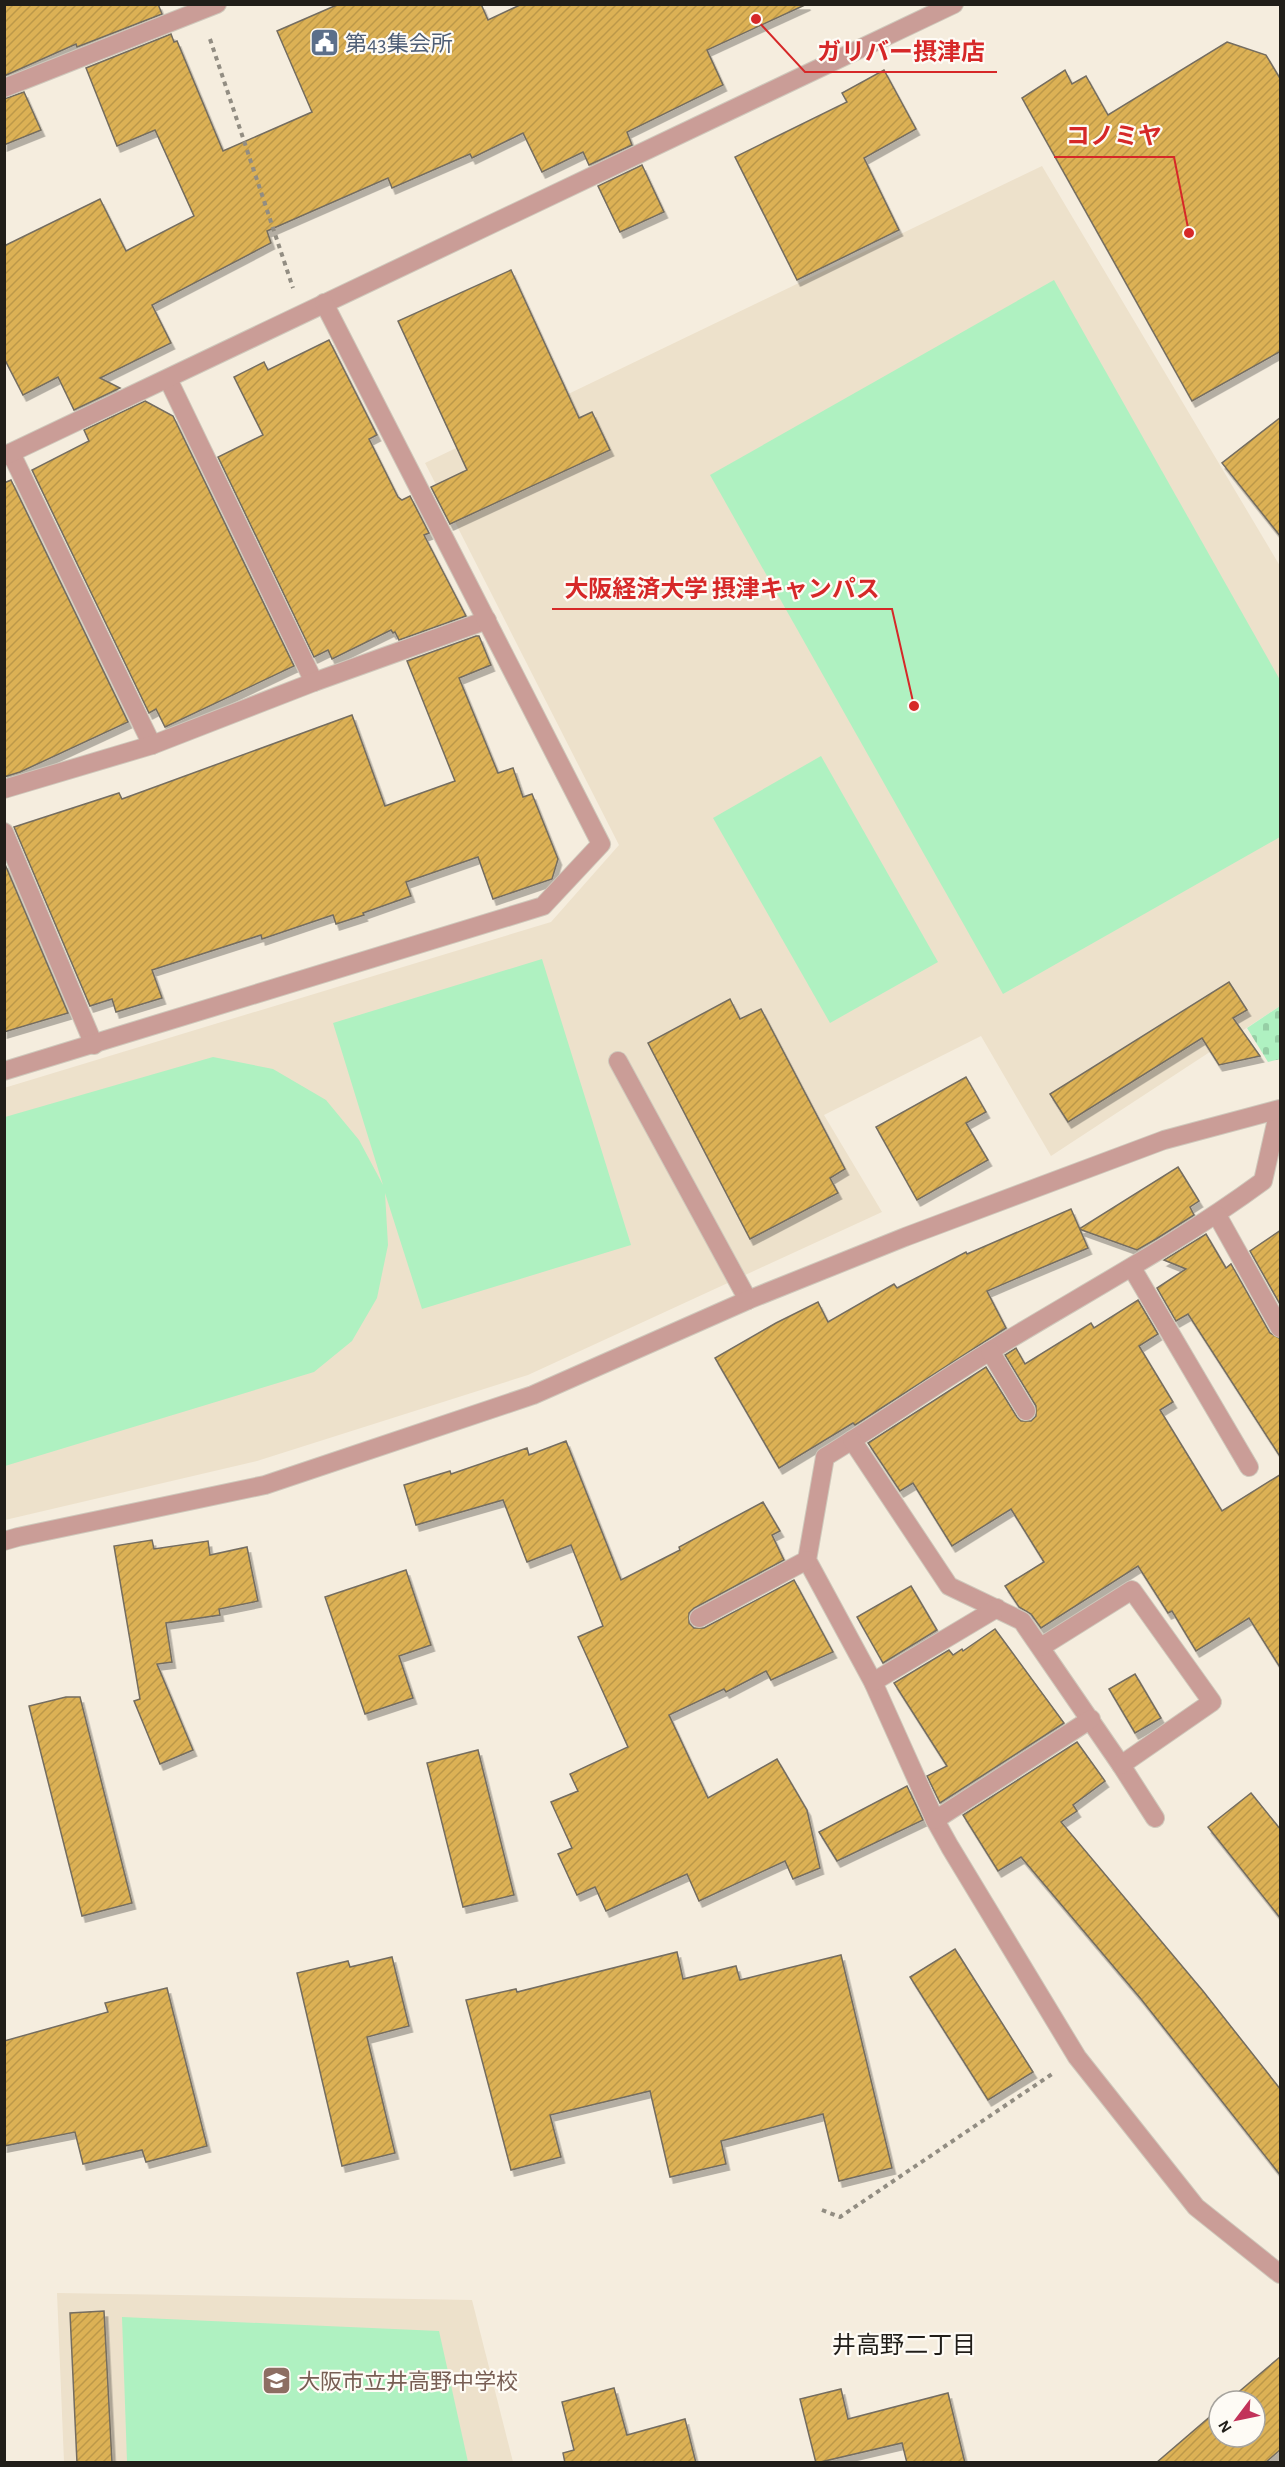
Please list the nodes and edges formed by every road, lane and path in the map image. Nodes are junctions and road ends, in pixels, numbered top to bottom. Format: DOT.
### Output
graph roads {
  1 [pos="954,4"];
  2 [pos="200,9"];
  3 [pos="4,88"];
  4 [pos="324,303"];
  5 [pos="301,314"];
  6 [pos="168,380"];
  7 [pos="8,455"];
  8 [pos="487,620"];
  9 [pos="315,682"];
  10 [pos="152,745"];
  11 [pos="4,789"];
  12 [pos="4,832"];
  13 [pos="11,865"];
  14 [pos="94,1045"];
  15 [pos="618,1061"];
  16 [pos="4,1071"];
  17 [pos="1280,1109"];
  18 [pos="1216,1215"];
  19 [pos="1132,1268"];
  20 [pos="748,1300"];
  21 [pos="1281,1328"];
  22 [pos="990,1351"];
  23 [pos="1026,1411"];
  24 [pos="852,1440"];
  25 [pos="1249,1467"];
  26 [pos="4,1542"];
  27 [pos="807,1560"];
  28 [pos="997,1608"];
  29 [pos="699,1618"];
  30 [pos="1041,1647"];
  31 [pos="873,1682"];
  32 [pos="1091,1719"];
  33 [pos="1121,1765"];
  34 [pos="1155,1818"];
  35 [pos="935,1820"];
  36 [pos="1077,2057"];
  37 [pos="822,2210"];
  38 [pos="1281,2274"];
  1 -- 4 [label="street"];
  2 -- 3 [label="street"];
  2 -- 5 [label="path"];
  4 -- 5 [label="street"];
  4 -- 8 [label="street"];
  5 -- 6 [label="street"];
  6 -- 7 [label="street"];
  6 -- 9 [label="street"];
  7 -- 10 [label="street"];
  8 -- 9 [label="street"];
  8 -- 14 [label="street"];
  9 -- 10 [label="street"];
  10 -- 11 [label="street"];
  12 -- 13 [label="street"];
  13 -- 14 [label="street"];
  14 -- 16 [label="street"];
  15 -- 20 [label="street"];
  17 -- 18 [label="street"];
  17 -- 20 [label="street"];
  18 -- 19 [label="street"];
  18 -- 21 [label="street"];
  19 -- 22 [label="street"];
  19 -- 25 [label="street"];
  20 -- 26 [label="street"];
  22 -- 23 [label="street"];
  22 -- 24 [label="street"];
  24 -- 27 [label="street"];
  24 -- 28 [label="street"];
  27 -- 29 [label="street"];
  27 -- 31 [label="street"];
  28 -- 30 [label="street"];
  28 -- 31 [label="street"];
  30 -- 32 [label="street"];
  30 -- 33 [label="street"];
  31 -- 35 [label="street"];
  32 -- 33 [label="street"];
  32 -- 35 [label="street"];
  33 -- 34 [label="street"];
  35 -- 36 [label="street"];
  36 -- 37 [label="path"];
  36 -- 38 [label="street"];
}
